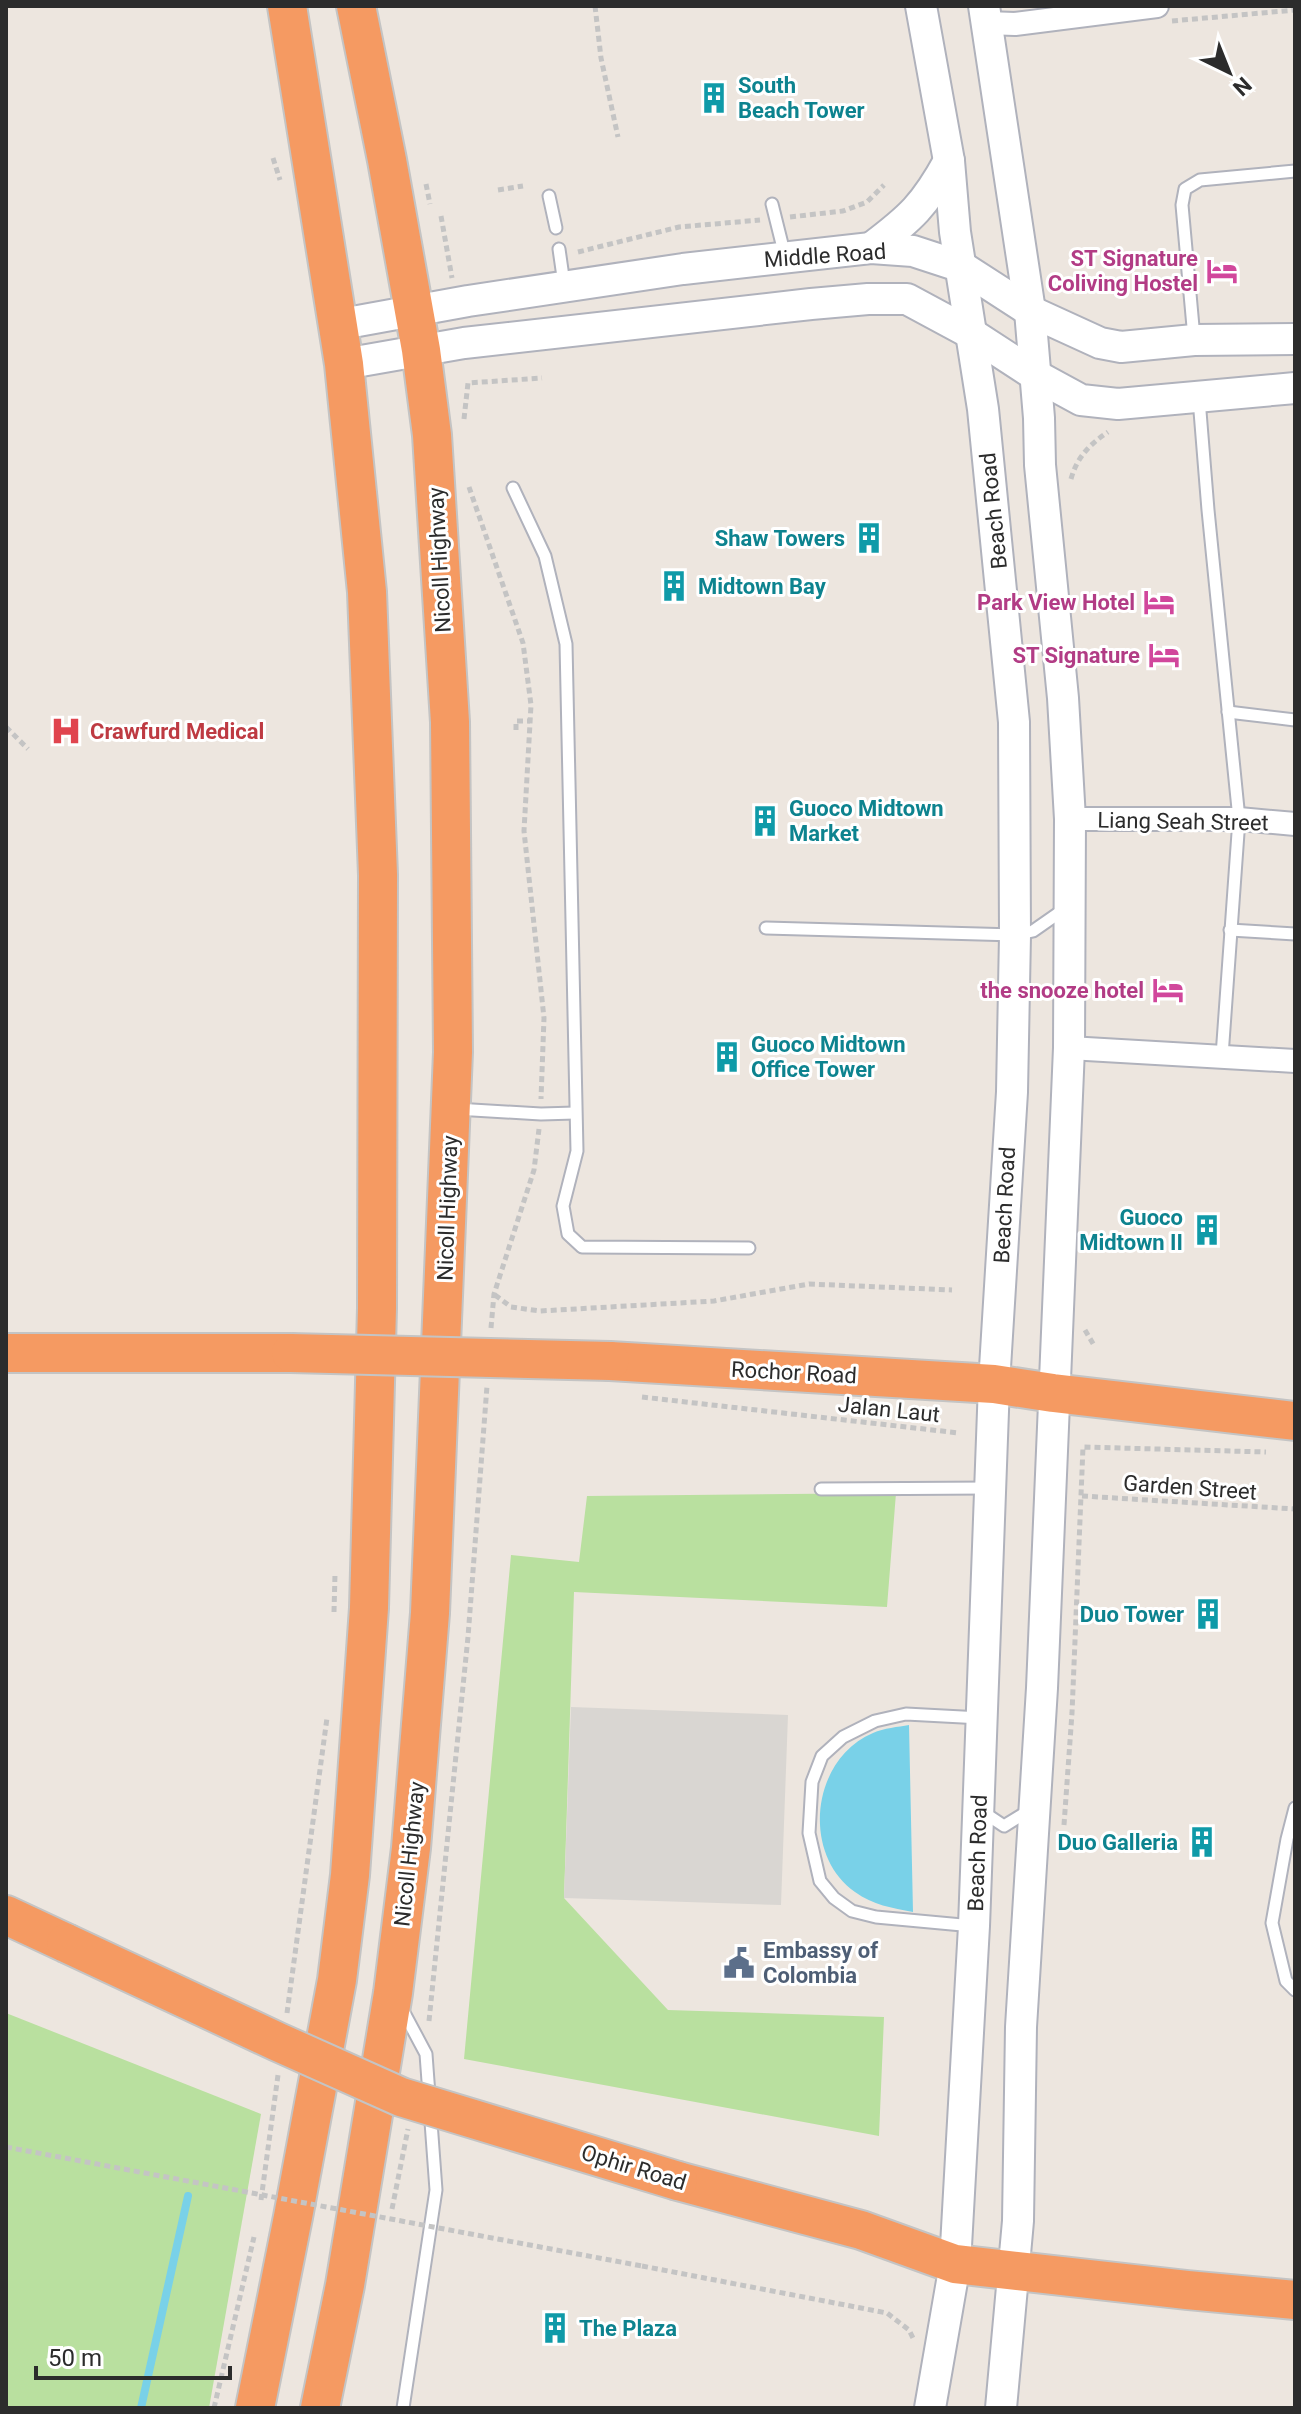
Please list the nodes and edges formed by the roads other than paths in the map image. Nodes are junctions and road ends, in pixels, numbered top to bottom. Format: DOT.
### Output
graph roads {
  1 [pos="287,6"];
  2 [pos="356,6"];
  3 [pos="921,6"];
  4 [pos="1148,6"];
  5 [pos="985,15"];
  6 [pos="949,161"];
  7 [pos="1295,171"];
  8 [pos="549,196"];
  9 [pos="772,204"];
  10 [pos="556,228"];
  11 [pos="871,248"];
  12 [pos="560,253"];
  13 [pos="785,257"];
  14 [pos="962,267"];
  15 [pos="565,287"];
  16 [pos="1030,311"];
  17 [pos="414,312"];
  18 [pos="336,325"];
  19 [pos="972,334"];
  20 [pos="1295,339"];
  21 [pos="1194,340"];
  22 [pos="421,350"];
  23 [pos="344,364"];
  24 [pos="1035,375"];
  25 [pos="1295,388"];
  26 [pos="1198,396"];
  27 [pos="1081,400"];
  28 [pos="1040,465"];
  29 [pos="513,488"];
  30 [pos="1228,712"];
  31 [pos="1295,720"];
  32 [pos="1070,819"];
  33 [pos="1239,819"];
  34 [pos="1295,824"];
  35 [pos="1069,906"];
  36 [pos="766,928"];
  37 [pos="1230,930"];
  38 [pos="1295,934"];
  39 [pos="1015,935"];
  40 [pos="1069,1048"];
  41 [pos="1222,1056"];
  42 [pos="1295,1061"];
  43 [pos="451,1109"];
  44 [pos="575,1113"];
  45 [pos="749,1248"];
  46 [pos="6,1353"];
  47 [pos="994,1384"];
  48 [pos="1053,1393"];
  49 [pos="1287,1437"];
  50 [pos="990,1488"];
  51 [pos="821,1489"];
  52 [pos="982,1718"];
  53 [pos="1034,1808"];
  54 [pos="1295,1808"];
  55 [pos="979,1809"];
  56 [pos="6,1915"];
  57 [pos="974,1926"];
  58 [pos="1295,1990"];
  59 [pos="393,1993"];
  60 [pos="955,2264"];
  61 [pos="1015,2271"];
  62 [pos="1295,2300"];
  63 [pos="255,2408"];
  64 [pos="320,2408"];
  65 [pos="403,2408"];
  66 [pos="930,2408"];
  67 [pos="1001,2408"];
  1 -- 18 [label="highway"];
  2 -- 17 [label="highway, Nicoll Highway"];
  3 -- 6 [label="main road, Beach Road"];
  4 -- 5 [label="street"];
  5 -- 16 [label="main road"];
  6 -- 11 [label="main road"];
  6 -- 14 [label="main road, Beach Road"];
  7 -- 21 [label="lane"];
  8 -- 10 [label="lane"];
  9 -- 13 [label="lane"];
  11 -- 13 [label="main road, Middle Road"];
  11 -- 14 [label="main road, Middle Road"];
  12 -- 15 [label="lane"];
  13 -- 15 [label="main road, Middle Road"];
  14 -- 16 [label="main road, Middle Road"];
  14 -- 19 [label="main road, Beach Road"];
  15 -- 17 [label="main road, Middle Road"];
  16 -- 21 [label="main road, Middle Road"];
  16 -- 24 [label="main road"];
  17 -- 18 [label="main road, Middle Road"];
  17 -- 22 [label="highway, Nicoll Highway"];
  18 -- 23 [label="highway"];
  19 -- 22 [label="main road"];
  19 -- 24 [label="main road"];
  19 -- 39 [label="main road, Beach Road"];
  20 -- 21 [label="main road, Middle Road"];
  22 -- 23 [label="main road"];
  22 -- 43 [label="highway, Nicoll Highway"];
  23 -- 63 [label="highway"];
  24 -- 27 [label="main road"];
  24 -- 28 [label="main road"];
  25 -- 26 [label="main road"];
  26 -- 27 [label="main road"];
  26 -- 30 [label="lane"];
  27 -- 28 [label="main road"];
  28 -- 32 [label="main road"];
  29 -- 44 [label="lane"];
  30 -- 31 [label="lane"];
  30 -- 33 [label="lane"];
  32 -- 33 [label="street, Liang Seah Street"];
  32 -- 35 [label="main road"];
  33 -- 34 [label="street, Liang Seah Street"];
  33 -- 37 [label="lane"];
  35 -- 39 [label="lane"];
  35 -- 40 [label="main road"];
  36 -- 39 [label="lane"];
  37 -- 38 [label="lane"];
  37 -- 41 [label="lane"];
  39 -- 47 [label="main road, Beach Road"];
  40 -- 41 [label="street"];
  40 -- 48 [label="main road"];
  41 -- 42 [label="street"];
  43 -- 44 [label="lane"];
  43 -- 59 [label="highway, Nicoll Highway"];
  44 -- 45 [label="lane"];
  46 -- 47 [label="highway, Rochor Road, bridge"];
  47 -- 48 [label="highway, Rochor Road"];
  47 -- 50 [label="main road, Beach Road"];
  48 -- 49 [label="highway, Rochor Road"];
  48 -- 53 [label="main road"];
  50 -- 51 [label="lane"];
  50 -- 52 [label="main road, Beach Road"];
  52 -- 55 [label="main road, Beach Road"];
  52 -- 57 [label="lane"];
  53 -- 55 [label="lane"];
  53 -- 61 [label="main road"];
  54 -- 58 [label="lane"];
  55 -- 57 [label="main road, Beach Road"];
  56 -- 60 [label="highway, Ophir Road, bridge"];
  57 -- 60 [label="main road, Beach Road"];
  59 -- 64 [label="highway, Nicoll Highway"];
  59 -- 65 [label="lane"];
  60 -- 61 [label="highway, Ophir Road"];
  60 -- 66 [label="main road, Beach Road"];
  61 -- 62 [label="highway, Ophir Road"];
  61 -- 67 [label="main road"];
}
